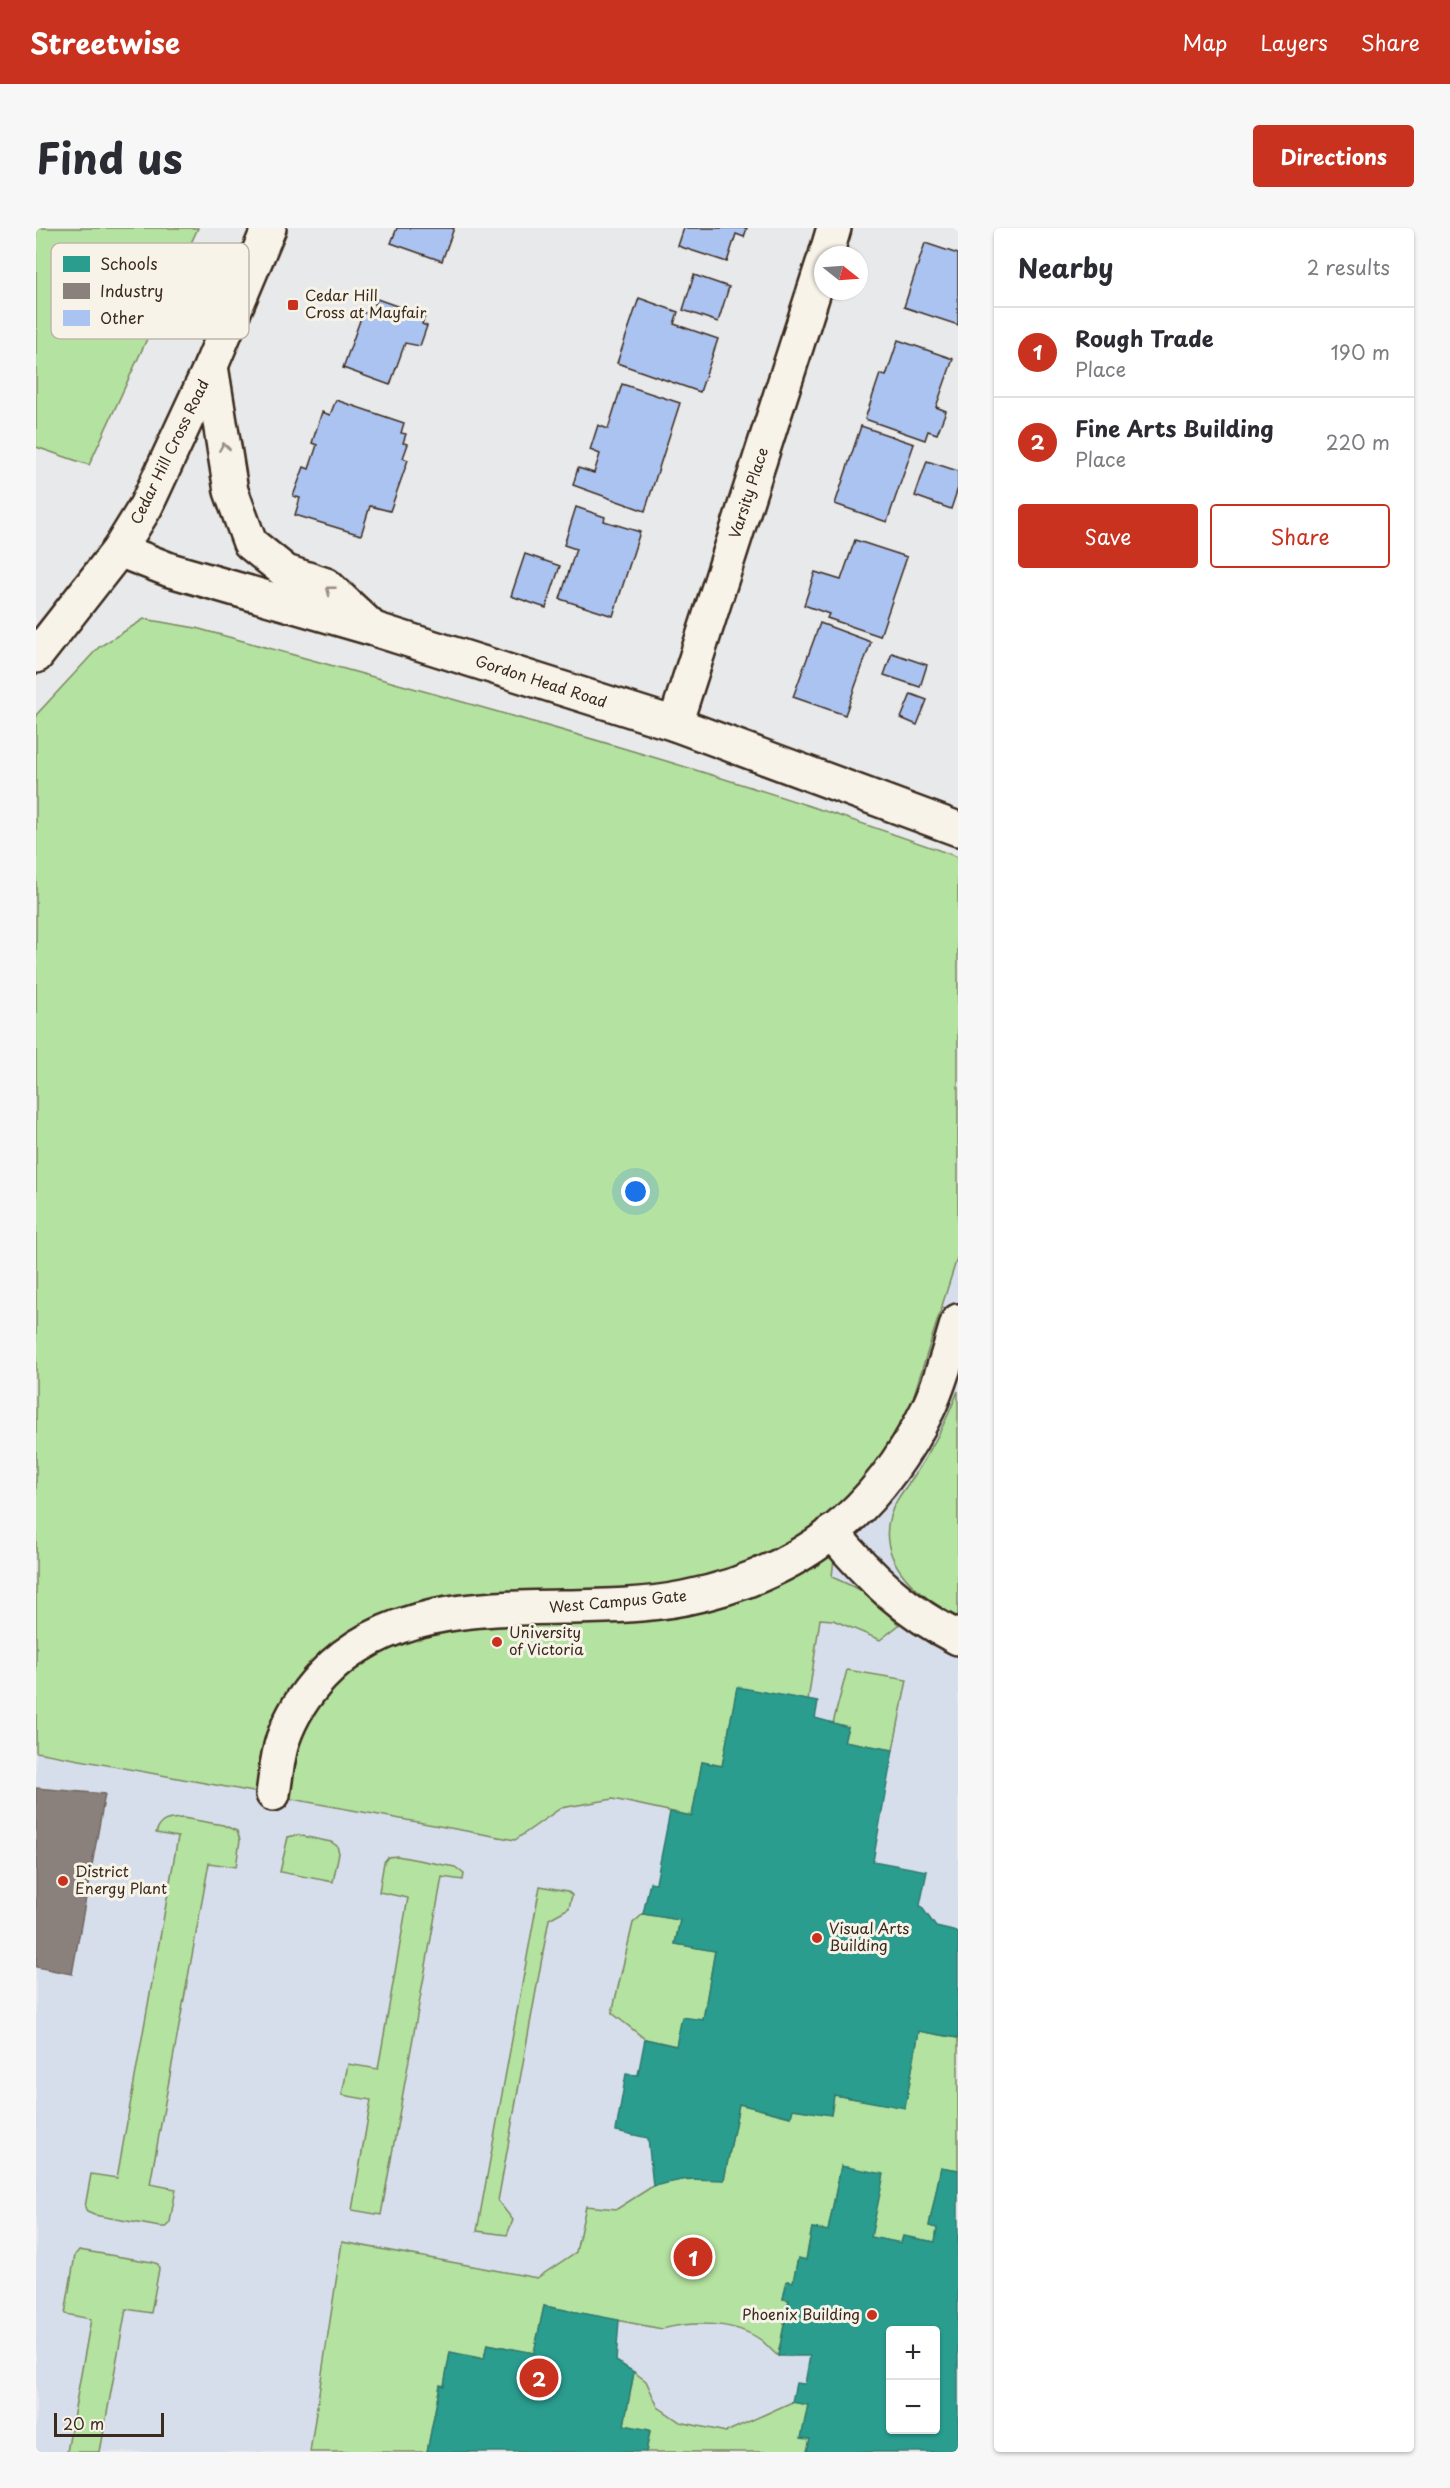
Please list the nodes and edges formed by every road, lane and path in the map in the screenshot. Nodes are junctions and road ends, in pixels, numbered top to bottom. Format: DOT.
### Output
graph roads {
  1 [pos="269,228"];
  2 [pos="834,228"];
  3 [pos="828,246"];
  4 [pos="249,276"];
  5 [pos="814,291"];
  6 [pos="222,339"];
  7 [pos="211,366"];
  8 [pos="119,550"];
  9 [pos="374,629"];
  10 [pos="36,656"];
  11 [pos="675,724"];
  12 [pos="958,829"];
  13 [pos="958,1321"];
  14 [pos="832,1532"];
  15 [pos="958,1638"];
  16 [pos="273,1794"];
  1 -- 4 [label="street, Cedar Hill Cross Road"];
  2 -- 3 [label="street"];
  5 -- 11 [label="street, Varsity Place"];
  6 -- 7 [label="street, Cedar Hill Cross Road"];
  7 -- 8 [label="street, Cedar Hill Cross Road"];
  9 -- 7 [label="street, one-way"];
  8 -- 9 [label="street, Gordon Head Road"];
  8 -- 10 [label="street, Cedar Hill Cross Road"];
  9 -- 11 [label="street, Gordon Head Road"];
  11 -- 12 [label="street, Gordon Head Road"];
  13 -- 14 [label="street, West Campus Gate"];
  14 -- 15 [label="street"];
  14 -- 16 [label="street, West Campus Gate"];
}
